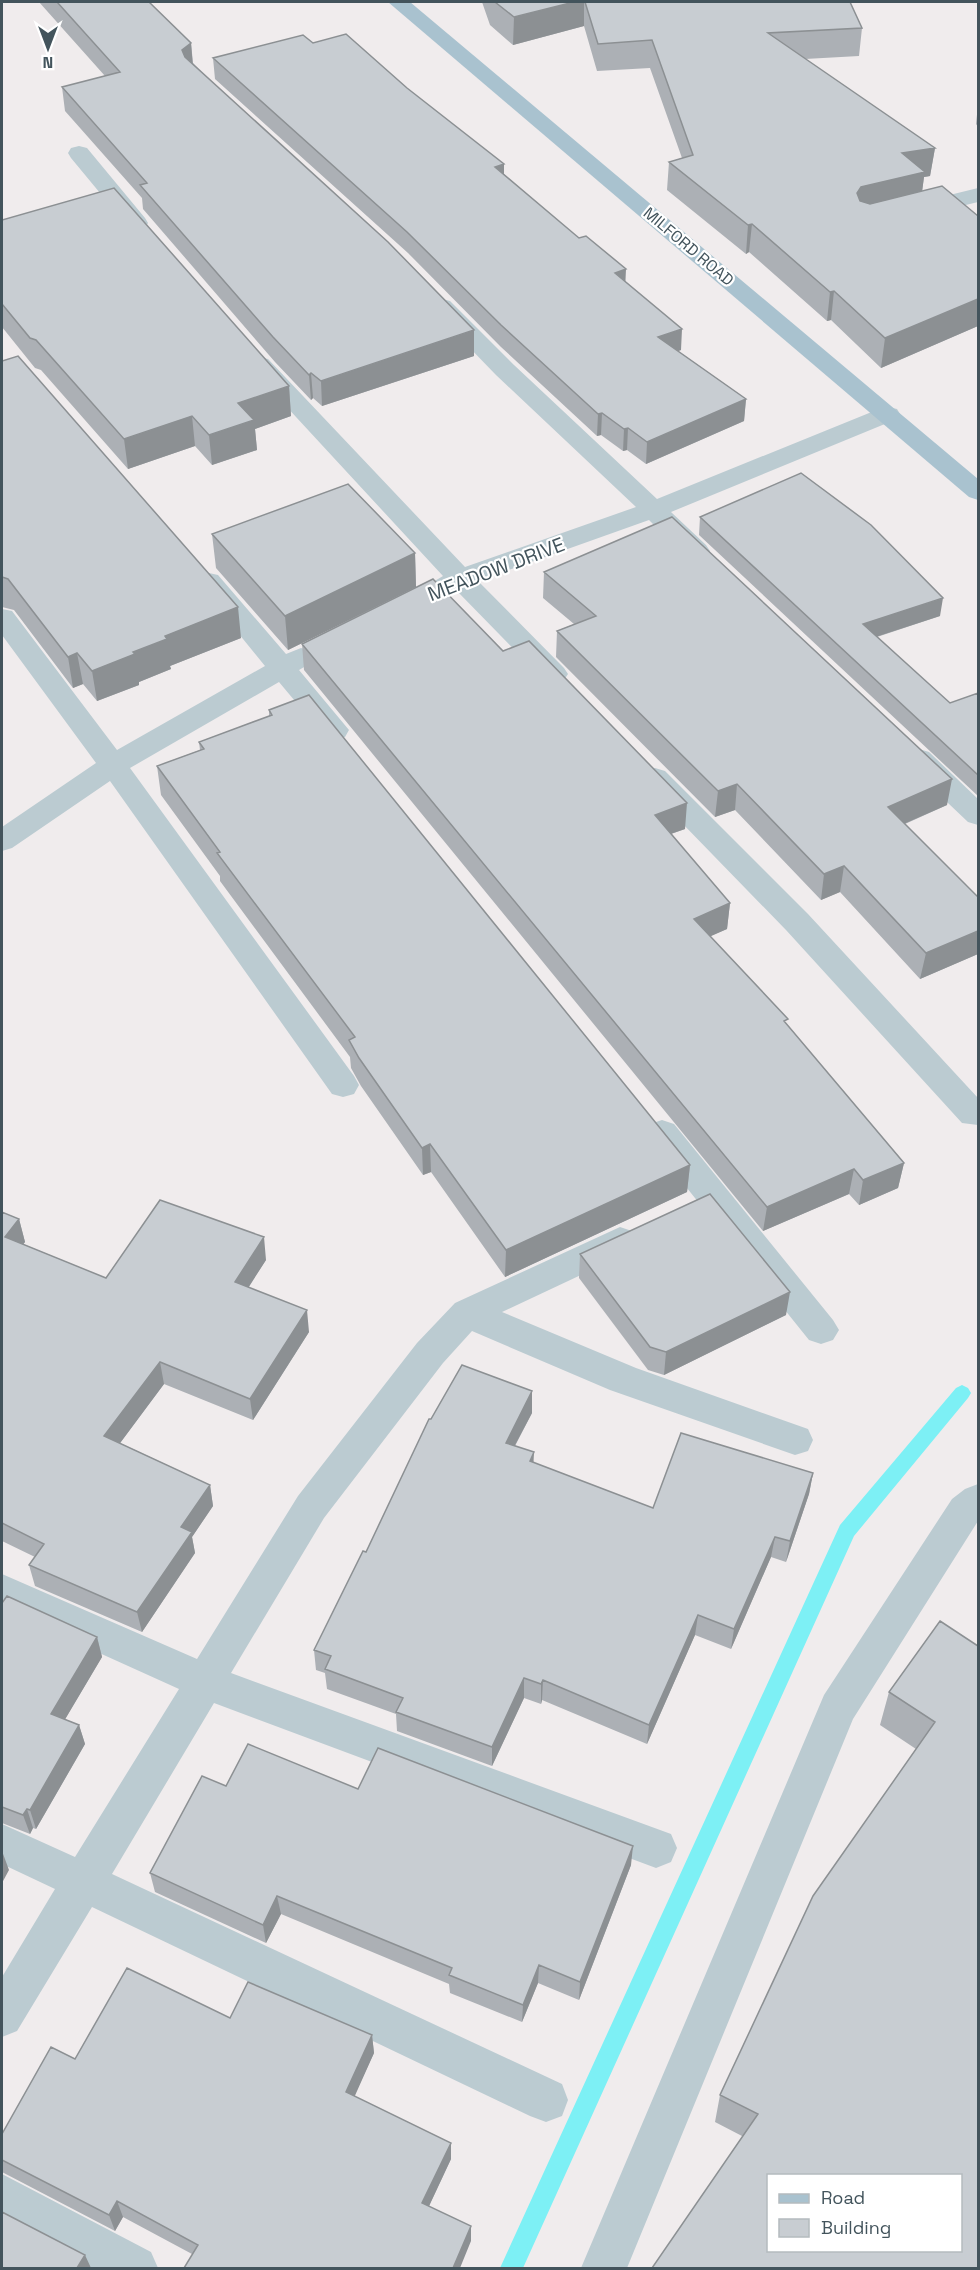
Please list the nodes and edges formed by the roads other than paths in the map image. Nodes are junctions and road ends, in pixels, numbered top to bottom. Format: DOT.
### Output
graph roads {
  1 [pos="398,2"];
  2 [pos="79,153"];
  3 [pos="978,195"];
  4 [pos="899,215"];
  5 [pos="154,243"];
  6 [pos="423,286"];
  7 [pos="243,346"];
  8 [pos="888,414"];
  9 [pos="978,492"];
  10 [pos="653,510"];
  11 [pos="191,560"];
  12 [pos="713,566"];
  13 [pos="460,579"];
  14 [pos="418,599"];
  15 [pos="2,617"];
  16 [pos="324,645"];
  17 [pos="283,666"];
  18 [pos="575,696"];
  19 [pos="901,743"];
  20 [pos="350,749"];
  21 [pos="632,754"];
  22 [pos="113,765"];
  23 [pos="978,815"];
  24 [pos="2,841"];
  25 [pos="343,1085"];
  26 [pos="974,1114"];
  27 [pos="648,1115"];
  28 [pos="714,1197"];
  29 [pos="682,1212"];
  30 [pos="650,1227"];
  31 [pos="467,1312"];
  32 [pos="821,1330"];
  33 [pos="795,1440"];
  34 [pos="978,1500"];
  35 [pos="2,1591"];
  36 [pos="206,1682"];
  37 [pos="2,1843"];
  38 [pos="656,1848"];
  39 [pos="83,1881"];
  40 [pos="2,2016"];
  41 [pos="546,2100"];
  42 [pos="2,2197"];
  43 [pos="135,2268"];
  44 [pos="604,2268"];
  1 -- 8 [label="main road, MILFORD ROAD"];
  2 -- 5 [label="street"];
  3 -- 4 [label="street"];
  6 -- 10 [label="street"];
  7 -- 13 [label="street"];
  8 -- 9 [label="main road, MILFORD ROAD"];
  8 -- 10 [label="street, MEADOW DRIVE"];
  10 -- 12 [label="street"];
  10 -- 13 [label="street, MEADOW DRIVE"];
  11 -- 17 [label="street"];
  13 -- 14 [label="street, MEADOW DRIVE"];
  13 -- 18 [label="street"];
  15 -- 22 [label="street"];
  16 -- 17 [label="street"];
  17 -- 20 [label="street"];
  17 -- 22 [label="street"];
  19 -- 23 [label="street"];
  21 -- 26 [label="street"];
  22 -- 24 [label="street"];
  22 -- 25 [label="street"];
  27 -- 28 [label="street"];
  28 -- 29 [label="street"];
  28 -- 32 [label="street"];
  30 -- 31 [label="street"];
  31 -- 33 [label="street"];
  31 -- 36 [label="street"];
  34 -- 44 [label="street"];
  35 -- 36 [label="street"];
  36 -- 38 [label="street"];
  36 -- 39 [label="street"];
  37 -- 39 [label="street"];
  39 -- 40 [label="street"];
  39 -- 41 [label="street"];
  42 -- 43 [label="street"];
}
